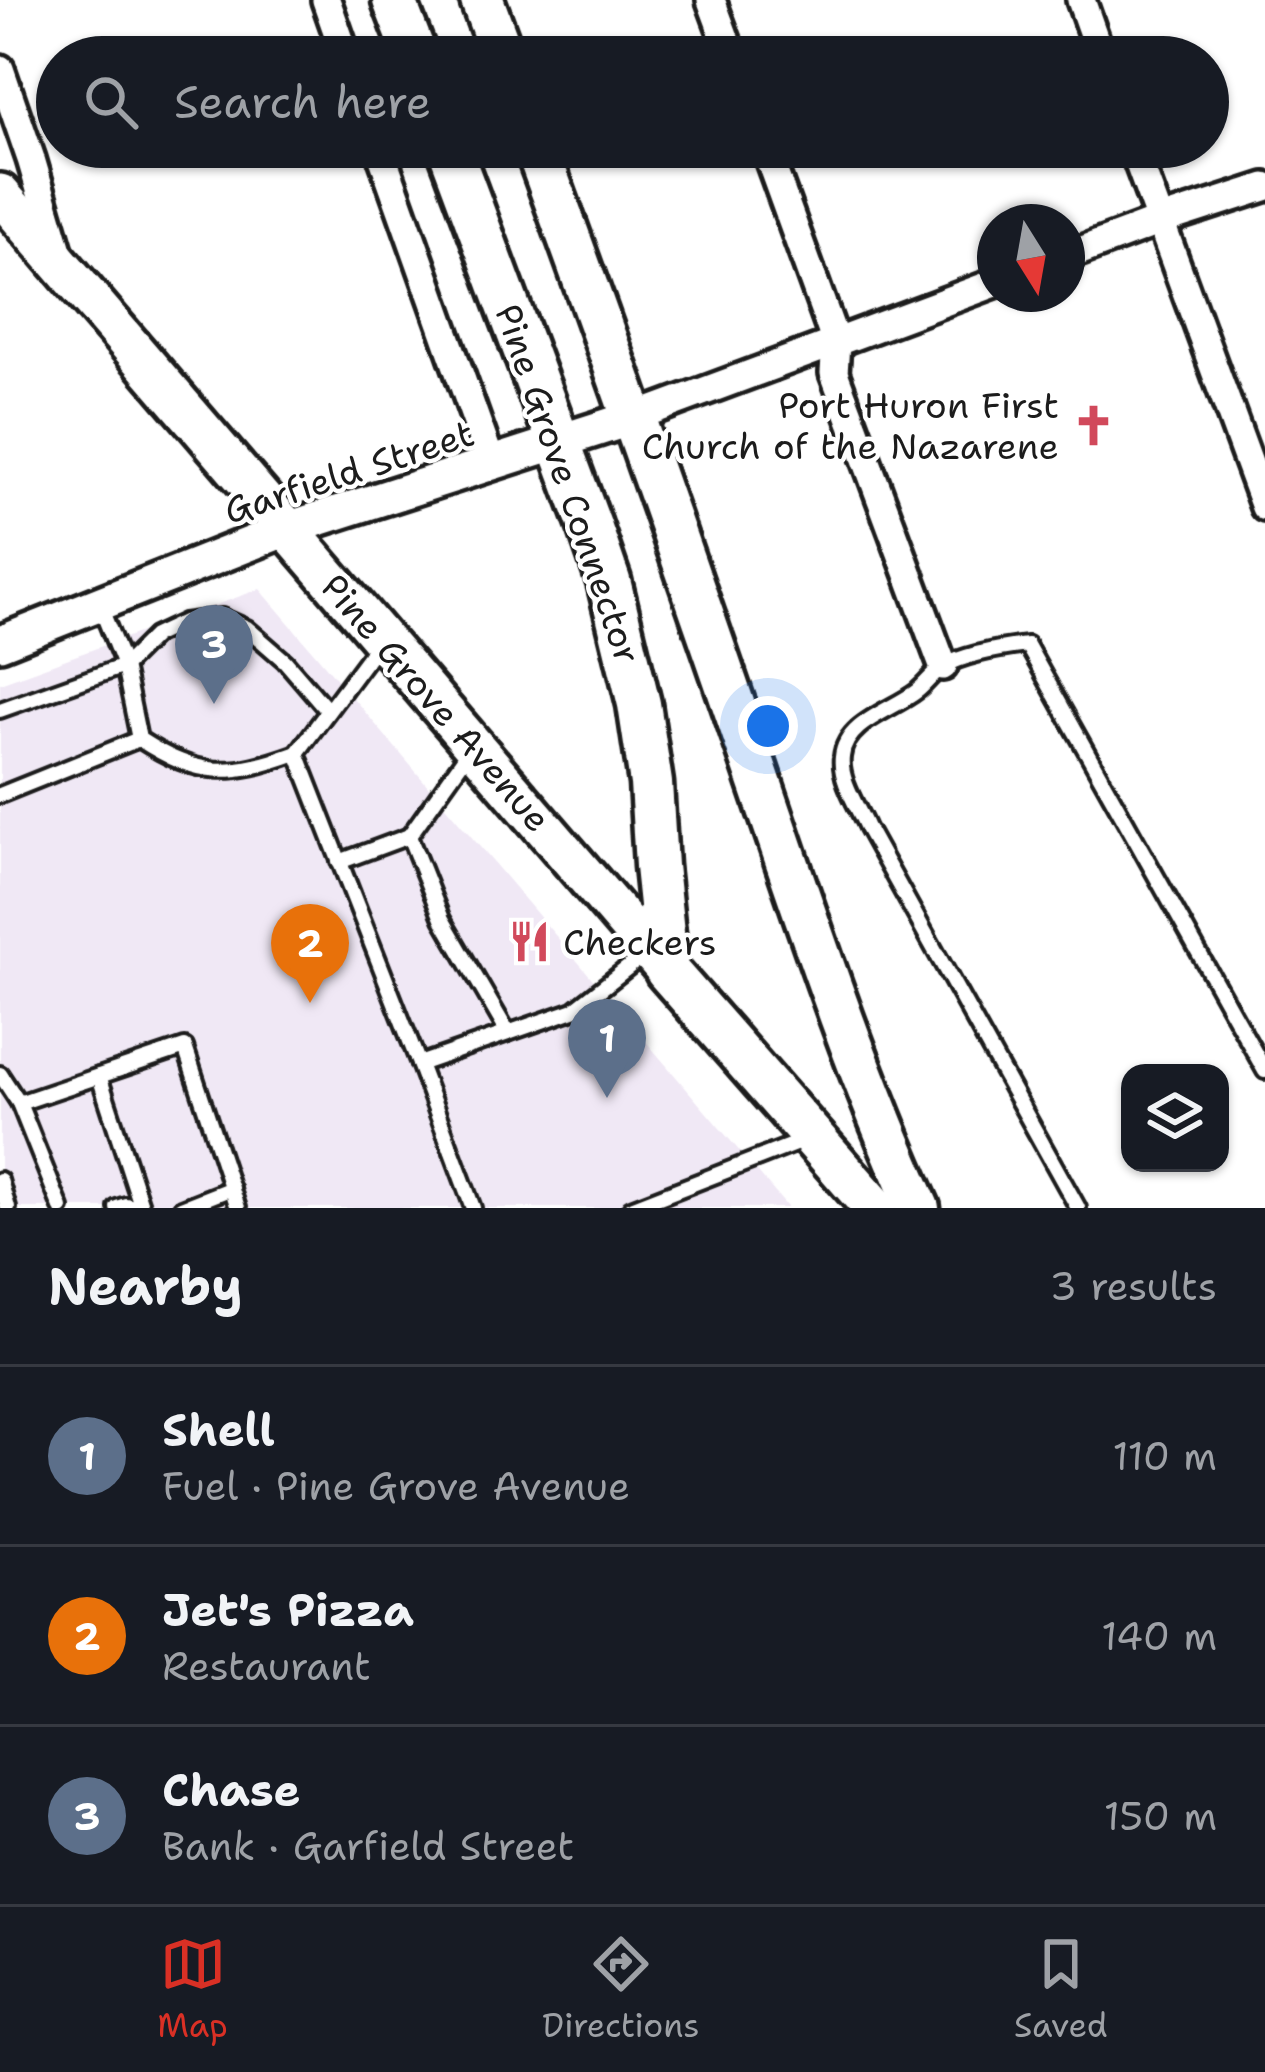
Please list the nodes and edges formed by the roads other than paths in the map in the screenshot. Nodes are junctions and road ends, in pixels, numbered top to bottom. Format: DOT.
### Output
graph roads {
  1 [pos="326,0"];
  2 [pos="394,0"];
  3 [pos="482,0"];
  4 [pos="711,0"];
  5 [pos="1082,0"];
  6 [pos="339,36"];
  7 [pos="408,36"];
  8 [pos="495,36"];
  9 [pos="724,36"];
  10 [pos="1095,36"];
  11 [pos="0,72"];
  12 [pos="386,168"];
  13 [pos="457,168"];
  14 [pos="544,168"];
  15 [pos="773,168"];
  16 [pos="1141,168"];
  17 [pos="1265,187"];
  18 [pos="0,194"];
  19 [pos="1160,221"];
  20 [pos="1085,249"];
  21 [pos="62,265"];
  22 [pos="977,290"];
  23 [pos="836,343"];
  24 [pos="635,417"];
  25 [pos="559,442"];
  26 [pos="492,465"];
  27 [pos="1265,507"];
  28 [pos="287,529"];
  29 [pos="99,604"];
  30 [pos="382,639"];
  31 [pos="0,643"];
  32 [pos="124,665"];
  33 [pos="944,666"];
  34 [pos="0,710"];
  35 [pos="328,711"];
  36 [pos="140,739"];
  37 [pos="473,746"];
  38 [pos="296,753"];
  39 [pos="0,795"];
  40 [pos="409,836"];
  41 [pos="339,862"];
  42 [pos="658,961"];
  43 [pos="508,1033"];
  44 [pos="419,1064"];
  45 [pos="1265,1071"];
  46 [pos="0,1074"];
  47 [pos="99,1076"];
  48 [pos="20,1103"];
  49 [pos="814,1137"];
  50 [pos="0,1180"];
  51 [pos="232,1188"];
  52 [pos="862,1200"];
  53 [pos="8,1208"];
  54 [pos="62,1208"];
  55 [pos="117,1208"];
  56 [pos="141,1208"];
  57 [pos="181,1208"];
  58 [pos="238,1208"];
  59 [pos="473,1208"];
  60 [pos="634,1208"];
  61 [pos="918,1208"];
  62 [pos="1078,1208"];
  1 -- 6 [label="street"];
  2 -- 7 [label="highway"];
  3 -- 8 [label="highway"];
  4 -- 9 [label="street"];
  5 -- 10 [label="street"];
  11 -- 21 [label="street"];
  12 -- 26 [label="street"];
  13 -- 25 [label="highway, Pine Grove Connector"];
  14 -- 24 [label="highway"];
  15 -- 23 [label="street"];
  16 -- 19 [label="street"];
  17 -- 19 [label="street"];
  18 -- 21 [label="main road, Pine Grove Avenue"];
  19 -- 20 [label="street"];
  19 -- 27 [label="street"];
  21 -- 28 [label="main road, Pine Grove Avenue"];
  22 -- 23 [label="street, Garfield Street"];
  23 -- 24 [label="street, Garfield Street"];
  23 -- 33 [label="street"];
  24 -- 25 [label="street, Garfield Street"];
  24 -- 61 [label="highway"];
  25 -- 26 [label="street, Garfield Street"];
  25 -- 42 [label="highway, Pine Grove Connector"];
  26 -- 28 [label="street, Garfield Street"];
  28 -- 29 [label="street, Garfield Street"];
  28 -- 30 [label="main road, Pine Grove Avenue"];
  29 -- 31 [label="street, Garfield Street"];
  29 -- 32 [label="lane"];
  30 -- 35 [label="lane"];
  30 -- 37 [label="main road, Pine Grove Avenue"];
  32 -- 34 [label="lane"];
  32 -- 35 [label="lane"];
  32 -- 36 [label="lane"];
  33 -- 45 [label="lane"];
  33 -- 62 [label="lane"];
  35 -- 38 [label="lane"];
  36 -- 38 [label="lane"];
  36 -- 39 [label="lane"];
  37 -- 40 [label="lane"];
  37 -- 42 [label="main road, Pine Grove Avenue"];
  38 -- 41 [label="lane"];
  40 -- 41 [label="lane"];
  40 -- 43 [label="lane"];
  41 -- 44 [label="lane"];
  42 -- 43 [label="lane"];
  42 -- 49 [label="highway, Pine Grove Avenue"];
  43 -- 44 [label="lane"];
  44 -- 59 [label="lane"];
  46 -- 48 [label="lane"];
  47 -- 48 [label="lane"];
  47 -- 51 [label="lane"];
  47 -- 56 [label="lane"];
  48 -- 54 [label="lane"];
  49 -- 52 [label="highway, Pine Grove Avenue"];
  49 -- 60 [label="lane"];
  50 -- 53 [label="lane"];
  51 -- 57 [label="lane"];
  51 -- 58 [label="lane"];
  55 -- 56 [label="lane"];
}
